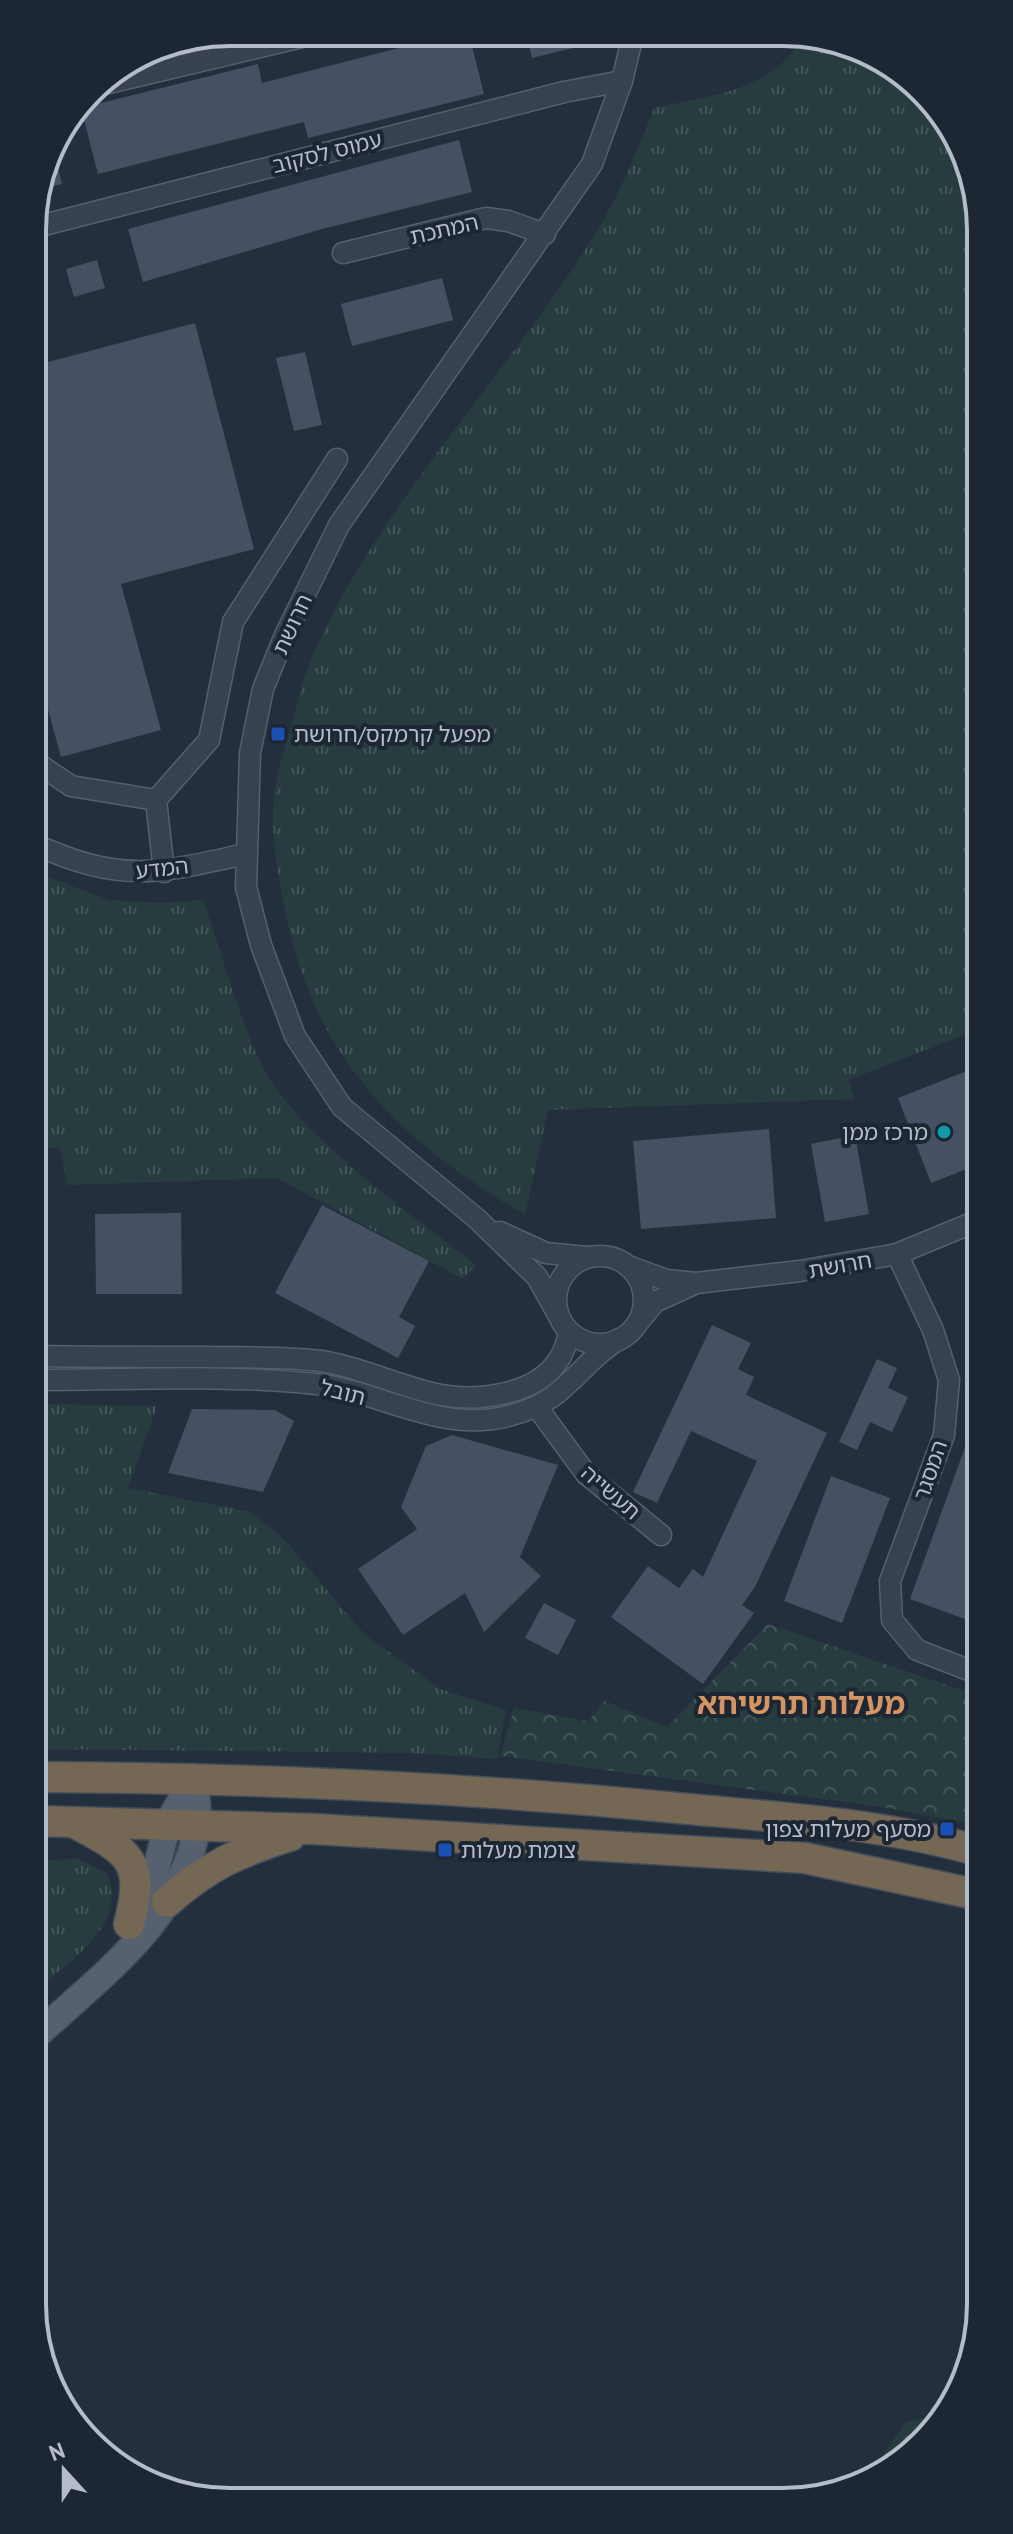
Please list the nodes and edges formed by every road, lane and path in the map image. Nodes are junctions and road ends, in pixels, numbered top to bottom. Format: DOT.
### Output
graph roads {
  1 [pos="264,46"];
  2 [pos="630,46"];
  3 [pos="126,79"];
  4 [pos="622,81"];
  5 [pos="46,224"];
  6 [pos="545,234"];
  7 [pos="343,253"];
  8 [pos="337,459"];
  9 [pos="46,769"];
  10 [pos="156,800"];
  11 [pos="46,848"];
  12 [pos="245,854"];
  13 [pos="164,872"];
  14 [pos="476,1218"];
  15 [pos="967,1225"];
  16 [pos="897,1254"];
  17 [pos="592,1256"];
  18 [pos="628,1266"];
  19 [pos="696,1283"];
  20 [pos="639,1321"];
  21 [pos="565,1325"];
  22 [pos="619,1339"];
  23 [pos="46,1356"];
  24 [pos="46,1380"];
  25 [pos="537,1407"];
  26 [pos="661,1535"];
  27 [pos="967,1669"];
  28 [pos="46,1777"];
  29 [pos="194,1777"];
  30 [pos="46,1821"];
  31 [pos="70,1821"];
  32 [pos="168,1823"];
  33 [pos="198,1825"];
  34 [pos="314,1829"];
  35 [pos="967,1848"];
  36 [pos="967,1892"];
  37 [pos="167,1902"];
  38 [pos="129,1924"];
  39 [pos="79,1996"];
  40 [pos="46,2027"];
  1 -- 3 [label="street"];
  2 -- 4 [label="street, חרושת"];
  4 -- 5 [label="street, עמוס לסקוב"];
  4 -- 6 [label="street, חרושת"];
  6 -- 7 [label="street, המתכת"];
  6 -- 12 [label="street, חרושת"];
  8 -- 10 [label="street"];
  9 -- 10 [label="street"];
  10 -- 13 [label="street"];
  11 -- 13 [label="street, המדע"];
  12 -- 13 [label="street, המדע"];
  12 -- 14 [label="street, חרושת"];
  14 -- 17 [label="street, חרושת"];
  14 -- 21 [label="street, חרושת"];
  15 -- 16 [label="street, חרושת"];
  16 -- 19 [label="street, חרושת"];
  16 -- 27 [label="street, המסגר"];
  17 -- 18 [label="street"];
  17 -- 21 [label="street"];
  18 -- 19 [label="street, חרושת"];
  18 -- 20 [label="street"];
  19 -- 20 [label="street, חרושת"];
  20 -- 22 [label="street"];
  21 -- 22 [label="street"];
  21 -- 23 [label="street, תובל"];
  22 -- 25 [label="street, תובל"];
  24 -- 25 [label="street, תובל"];
  25 -- 26 [label="street, תעשייה"];
  28 -- 29 [label="highway"];
  29 -- 32 [label="main road"];
  29 -- 33 [label="main road"];
  29 -- 35 [label="highway"];
  30 -- 31 [label="highway"];
  31 -- 32 [label="highway"];
  31 -- 38 [label="highway"];
  32 -- 33 [label="highway"];
  32 -- 38 [label="main road"];
  33 -- 34 [label="highway"];
  33 -- 37 [label="main road"];
  34 -- 36 [label="highway"];
  34 -- 37 [label="highway"];
  37 -- 39 [label="main road"];
  38 -- 39 [label="main road"];
  39 -- 40 [label="main road"];
}
